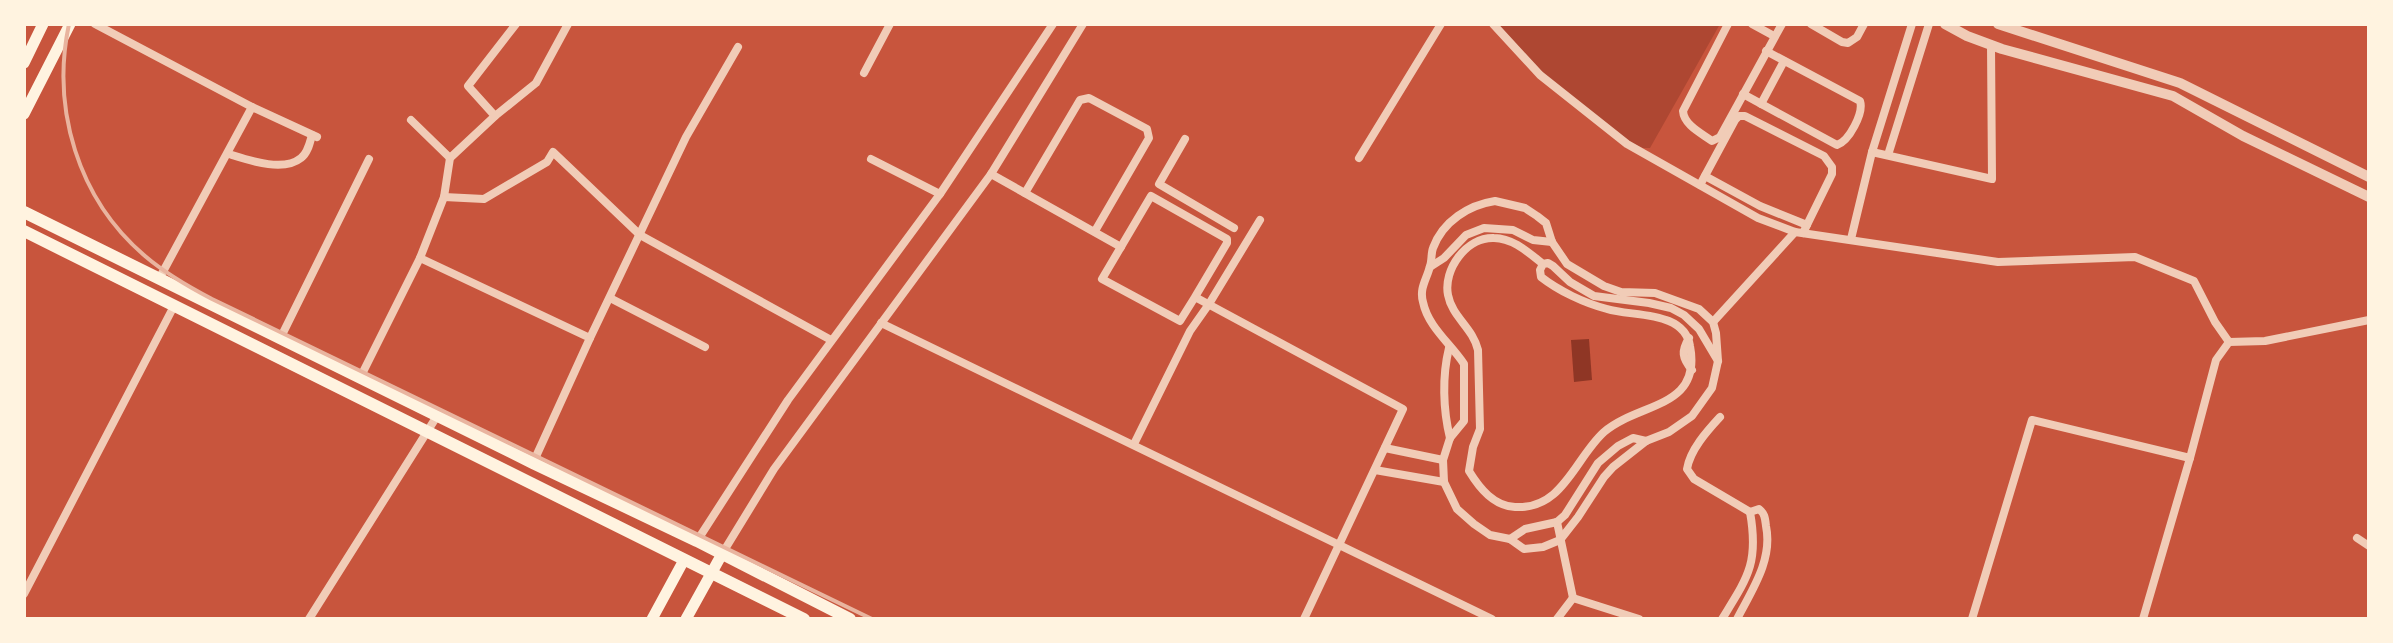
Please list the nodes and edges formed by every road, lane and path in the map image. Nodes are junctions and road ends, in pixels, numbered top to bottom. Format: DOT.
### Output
graph roads {
  1 [pos="43,24"];
  2 [pos="70,24"];
  3 [pos="95,24"];
  4 [pos="516,24"];
  5 [pos="568,24"];
  6 [pos="890,24"];
  7 [pos="1053,24"];
  8 [pos="1083,24"];
  9 [pos="1441,24"];
  10 [pos="1493,24"];
  11 [pos="1728,24"];
  12 [pos="1752,24"];
  13 [pos="1782,24"];
  14 [pos="1811,24"];
  15 [pos="1864,24"];
  16 [pos="1912,24"];
  17 [pos="1929,24"];
  18 [pos="1945,24"];
  19 [pos="2001,25"];
  20 [pos="1774,36"];
  21 [pos="738,47"];
  22 [pos="1997,47"];
  23 [pos="1766,51"];
  24 [pos="1784,61"];
  25 [pos="24,63"];
  26 [pos="864,73"];
  27 [pos="2169,79"];
  28 [pos="2165,93"];
  29 [pos="1743,94"];
  30 [pos="1761,104"];
  31 [pos="252,107"];
  32 [pos="24,114"];
  33 [pos="495,116"];
  34 [pos="411,120"];
  35 [pos="1185,139"];
  36 [pos="1872,152"];
  37 [pos="232,155"];
  38 [pos="1888,155"];
  39 [pos="450,158"];
  40 [pos="1359,158"];
  41 [pos="369,159"];
  42 [pos="871,159"];
  43 [pos="991,174"];
  44 [pos="1705,176"];
  45 [pos="2369,177"];
  46 [pos="1159,184"];
  47 [pos="1700,185"];
  48 [pos="1025,193"];
  49 [pos="940,194"];
  50 [pos="1151,196"];
  51 [pos="444,197"];
  52 [pos="2369,197"];
  53 [pos="24,212"];
  54 [pos="1260,220"];
  55 [pos="1234,228"];
  56 [pos="1801,230"];
  57 [pos="24,231"];
  58 [pos="1095,231"];
  59 [pos="640,235"];
  60 [pos="1851,239"];
  61 [pos="1552,242"];
  62 [pos="1121,247"];
  63 [pos="420,258"];
  64 [pos="1543,264"];
  65 [pos="1430,267"];
  66 [pos="143,271"];
  67 [pos="159,279"];
  68 [pos="135,287"];
  69 [pos="1195,297"];
  70 [pos="610,298"];
  71 [pos="1209,304"];
  72 [pos="174,306"];
  73 [pos="2369,320"];
  74 [pos="1713,322"];
  75 [pos="881,323"];
  76 [pos="590,338"];
  77 [pos="280,339"];
  78 [pos="831,340"];
  79 [pos="2229,342"];
  80 [pos="705,347"];
  81 [pos="1449,348"];
  82 [pos="1718,361"];
  83 [pos="360,378"];
  84 [pos="437,416"];
  85 [pos="1720,417"];
  86 [pos="426,432"];
  87 [pos="1450,438"];
  88 [pos="1646,441"];
  89 [pos="1134,444"];
  90 [pos="1385,448"];
  91 [pos="2190,458"];
  92 [pos="1443,460"];
  93 [pos="533,463"];
  94 [pos="1375,470"];
  95 [pos="1444,482"];
  96 [pos="1750,512"];
  97 [pos="1557,522"];
  98 [pos="2357,538"];
  99 [pos="1510,539"];
  100 [pos="1560,540"];
  101 [pos="697,541"];
  102 [pos="1339,545"];
  103 [pos="2369,546"];
  104 [pos="722,554"];
  105 [pos="684,560"];
  106 [pos="711,574"];
  107 [pos="24,594"];
  108 [pos="1573,598"];
  109 [pos="309,619"];
  110 [pos="652,619"];
  111 [pos="686,619"];
  112 [pos="804,619"];
  113 [pos="850,619"];
  114 [pos="1304,619"];
  115 [pos="1492,619"];
  116 [pos="1557,619"];
  117 [pos="1639,619"];
  118 [pos="1722,619"];
  119 [pos="1737,619"];
  120 [pos="1972,619"];
  121 [pos="2143,619"];
  1 -- 25 [label="main road"];
  2 -- 32 [label="main road"];
  3 -- 31 [label="street"];
  4 -- 33 [label="street"];
  5 -- 33 [label="street"];
  6 -- 26 [label="street"];
  7 -- 49 [label="street"];
  8 -- 43 [label="street"];
  9 -- 40 [label="street"];
  10 -- 47 [label="street"];
  11 -- 29 [label="street"];
  12 -- 20 [label="street"];
  13 -- 20 [label="street"];
  14 -- 15 [label="street"];
  16 -- 36 [label="street"];
  17 -- 38 [label="street"];
  18 -- 22 [label="street"];
  19 -- 22 [label="street"];
  19 -- 27 [label="street"];
  20 -- 23 [label="street"];
  21 -- 59 [label="street"];
  22 -- 28 [label="street"];
  22 -- 38 [label="street"];
  23 -- 24 [label="street"];
  23 -- 29 [label="street"];
  24 -- 30 [label="street"];
  24 -- 30 [label="street"];
  27 -- 28 [label="street"];
  27 -- 45 [label="street"];
  28 -- 52 [label="street"];
  29 -- 30 [label="street"];
  31 -- 37 [label="street"];
  31 -- 67 [label="street"];
  33 -- 39 [label="street"];
  34 -- 39 [label="street"];
  35 -- 46 [label="street"];
  36 -- 38 [label="street"];
  36 -- 60 [label="street"];
  39 -- 51 [label="street"];
  41 -- 77 [label="street"];
  42 -- 49 [label="street"];
  43 -- 48 [label="street"];
  43 -- 75 [label="street"];
  44 -- 47 [label="street"];
  44 -- 56 [label="street"];
  44 -- 56 [label="street"];
  46 -- 50 [label="street"];
  46 -- 55 [label="street"];
  47 -- 56 [label="street"];
  48 -- 58 [label="street"];
  48 -- 58 [label="street"];
  49 -- 78 [label="street"];
  50 -- 62 [label="street"];
  50 -- 69 [label="street"];
  51 -- 59 [label="street"];
  51 -- 63 [label="street"];
  53 -- 66 [label="main road"];
  54 -- 71 [label="street"];
  56 -- 60 [label="street"];
  56 -- 74 [label="street"];
  57 -- 68 [label="main road"];
  58 -- 62 [label="street"];
  59 -- 70 [label="street"];
  59 -- 78 [label="street"];
  60 -- 79 [label="street"];
  61 -- 65 [label="street"];
  61 -- 65 [label="street"];
  61 -- 74 [label="street"];
  62 -- 69 [label="street"];
  63 -- 76 [label="street"];
  63 -- 83 [label="street"];
  64 -- 64 [label="street"];
  64 -- 82 [label="street"];
  65 -- 81 [label="street"];
  66 -- 67 [label="main road"];
  66 -- 68 [label="main road"];
  67 -- 77 [label="main road"];
  68 -- 72 [label="main road"];
  69 -- 71 [label="street"];
  70 -- 76 [label="street"];
  70 -- 80 [label="street"];
  71 -- 89 [label="street"];
  71 -- 90 [label="street"];
  72 -- 86 [label="main road"];
  72 -- 107 [label="street"];
  73 -- 79 [label="street"];
  74 -- 82 [label="street"];
  75 -- 89 [label="street"];
  75 -- 104 [label="street"];
  76 -- 93 [label="street"];
  77 -- 83 [label="main road"];
  78 -- 101 [label="street"];
  79 -- 91 [label="street"];
  81 -- 87 [label="street"];
  81 -- 87 [label="street"];
  82 -- 88 [label="street"];
  83 -- 84 [label="main road"];
  84 -- 86 [label="street"];
  84 -- 93 [label="main road"];
  85 -- 96 [label="street"];
  86 -- 105 [label="main road"];
  86 -- 109 [label="street"];
  87 -- 92 [label="street"];
  88 -- 97 [label="street"];
  88 -- 100 [label="street"];
  89 -- 102 [label="street"];
  90 -- 92 [label="street"];
  90 -- 94 [label="street"];
  91 -- 120 [label="street"];
  91 -- 121 [label="street"];
  92 -- 95 [label="street"];
  93 -- 101 [label="main road"];
  94 -- 95 [label="street"];
  94 -- 102 [label="street"];
  95 -- 99 [label="street"];
  96 -- 118 [label="street"];
  96 -- 119 [label="street"];
  97 -- 99 [label="street"];
  97 -- 100 [label="street"];
  98 -- 103 [label="street"];
  99 -- 100 [label="street"];
  100 -- 108 [label="street"];
  101 -- 104 [label="main road"];
  101 -- 105 [label="main road"];
  102 -- 114 [label="street"];
  102 -- 115 [label="street"];
  104 -- 106 [label="main road"];
  104 -- 113 [label="main road"];
  105 -- 106 [label="main road"];
  105 -- 110 [label="main road"];
  106 -- 111 [label="main road"];
  106 -- 112 [label="main road"];
  108 -- 116 [label="street"];
  108 -- 117 [label="street"];
}
